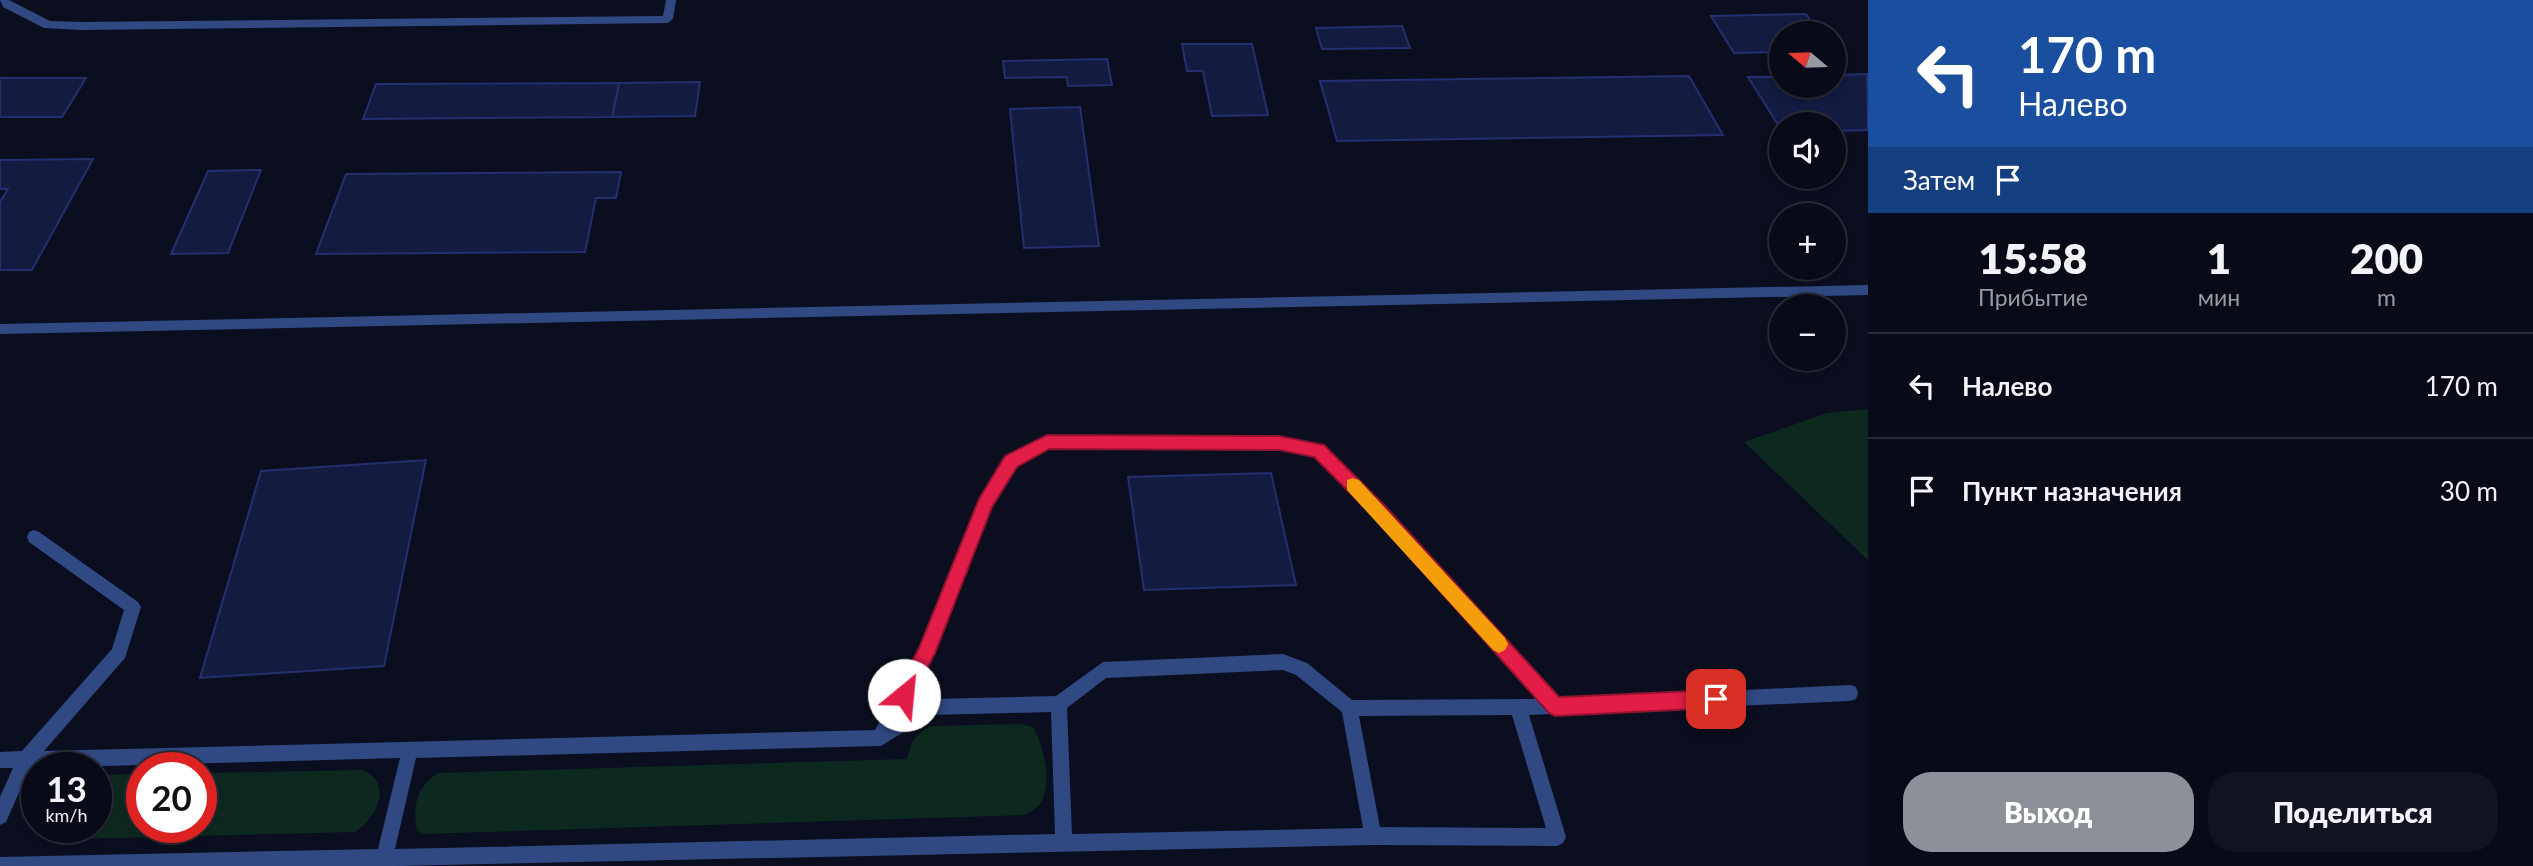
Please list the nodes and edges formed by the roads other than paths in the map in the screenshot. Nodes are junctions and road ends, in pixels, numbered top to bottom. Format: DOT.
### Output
graph roads {
  1 [pos="4,0"];
  2 [pos="671,0"];
  3 [pos="1868,290"];
  4 [pos="0,329"];
  5 [pos="34,537"];
  6 [pos="1850,693"];
  7 [pos="1059,704"];
  8 [pos="1518,707"];
  9 [pos="1555,707"];
  10 [pos="1349,708"];
  11 [pos="881,737"];
  12 [pos="410,750"];
  13 [pos="32,752"];
  14 [pos="112,758"];
  15 [pos="0,760"];
  16 [pos="21,760"];
  17 [pos="21,769"];
  18 [pos="0,816"];
  19 [pos="1373,836"];
  20 [pos="1064,842"];
  21 [pos="386,856"];
  22 [pos="77,864"];
  23 [pos="0,866"];
  1 -- 2 [label="street"];
  3 -- 4 [label="street"];
  5 -- 13 [label="street"];
  6 -- 9 [label="street"];
  7 -- 10 [label="street"];
  7 -- 11 [label="street"];
  7 -- 20 [label="street"];
  8 -- 9 [label="street"];
  8 -- 10 [label="street"];
  8 -- 19 [label="street"];
  9 -- 11 [label="street"];
  10 -- 19 [label="street"];
  11 -- 12 [label="street"];
  12 -- 14 [label="street"];
  12 -- 21 [label="street"];
  15 -- 16 [label="street"];
  17 -- 18 [label="street"];
  19 -- 20 [label="street"];
  20 -- 21 [label="street"];
  21 -- 22 [label="street"];
  22 -- 23 [label="street"];
}
